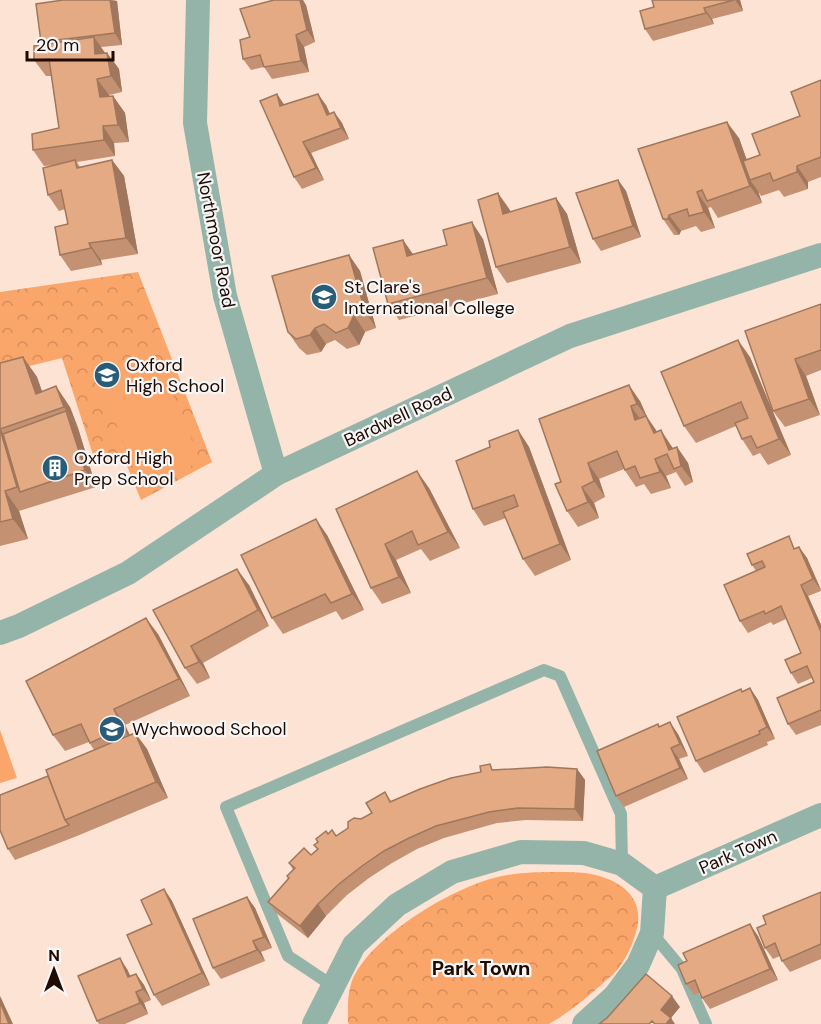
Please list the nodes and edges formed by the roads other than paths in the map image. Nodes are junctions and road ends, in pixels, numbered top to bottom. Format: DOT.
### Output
graph roads {
  1 [pos="198,0"];
  2 [pos="821,255"];
  3 [pos="276,474"];
  4 [pos="0,633"];
  5 [pos="821,815"];
  6 [pos="622,864"];
  7 [pos="656,888"];
  8 [pos="652,933"];
  9 [pos="333,986"];
  10 [pos="314,1024"];
  11 [pos="584,1024"];
  12 [pos="706,1024"];
  1 -- 3 [label="street, Northmoor Road"];
  2 -- 3 [label="street, Bardwell Road"];
  3 -- 4 [label="street, Bardwell Road"];
  5 -- 7 [label="street, Park Town"];
  6 -- 7 [label="street"];
  6 -- 9 [label="street"];
  6 -- 9 [label="lane"];
  7 -- 8 [label="street"];
  8 -- 11 [label="street"];
  8 -- 12 [label="lane"];
  9 -- 10 [label="street"];
}
